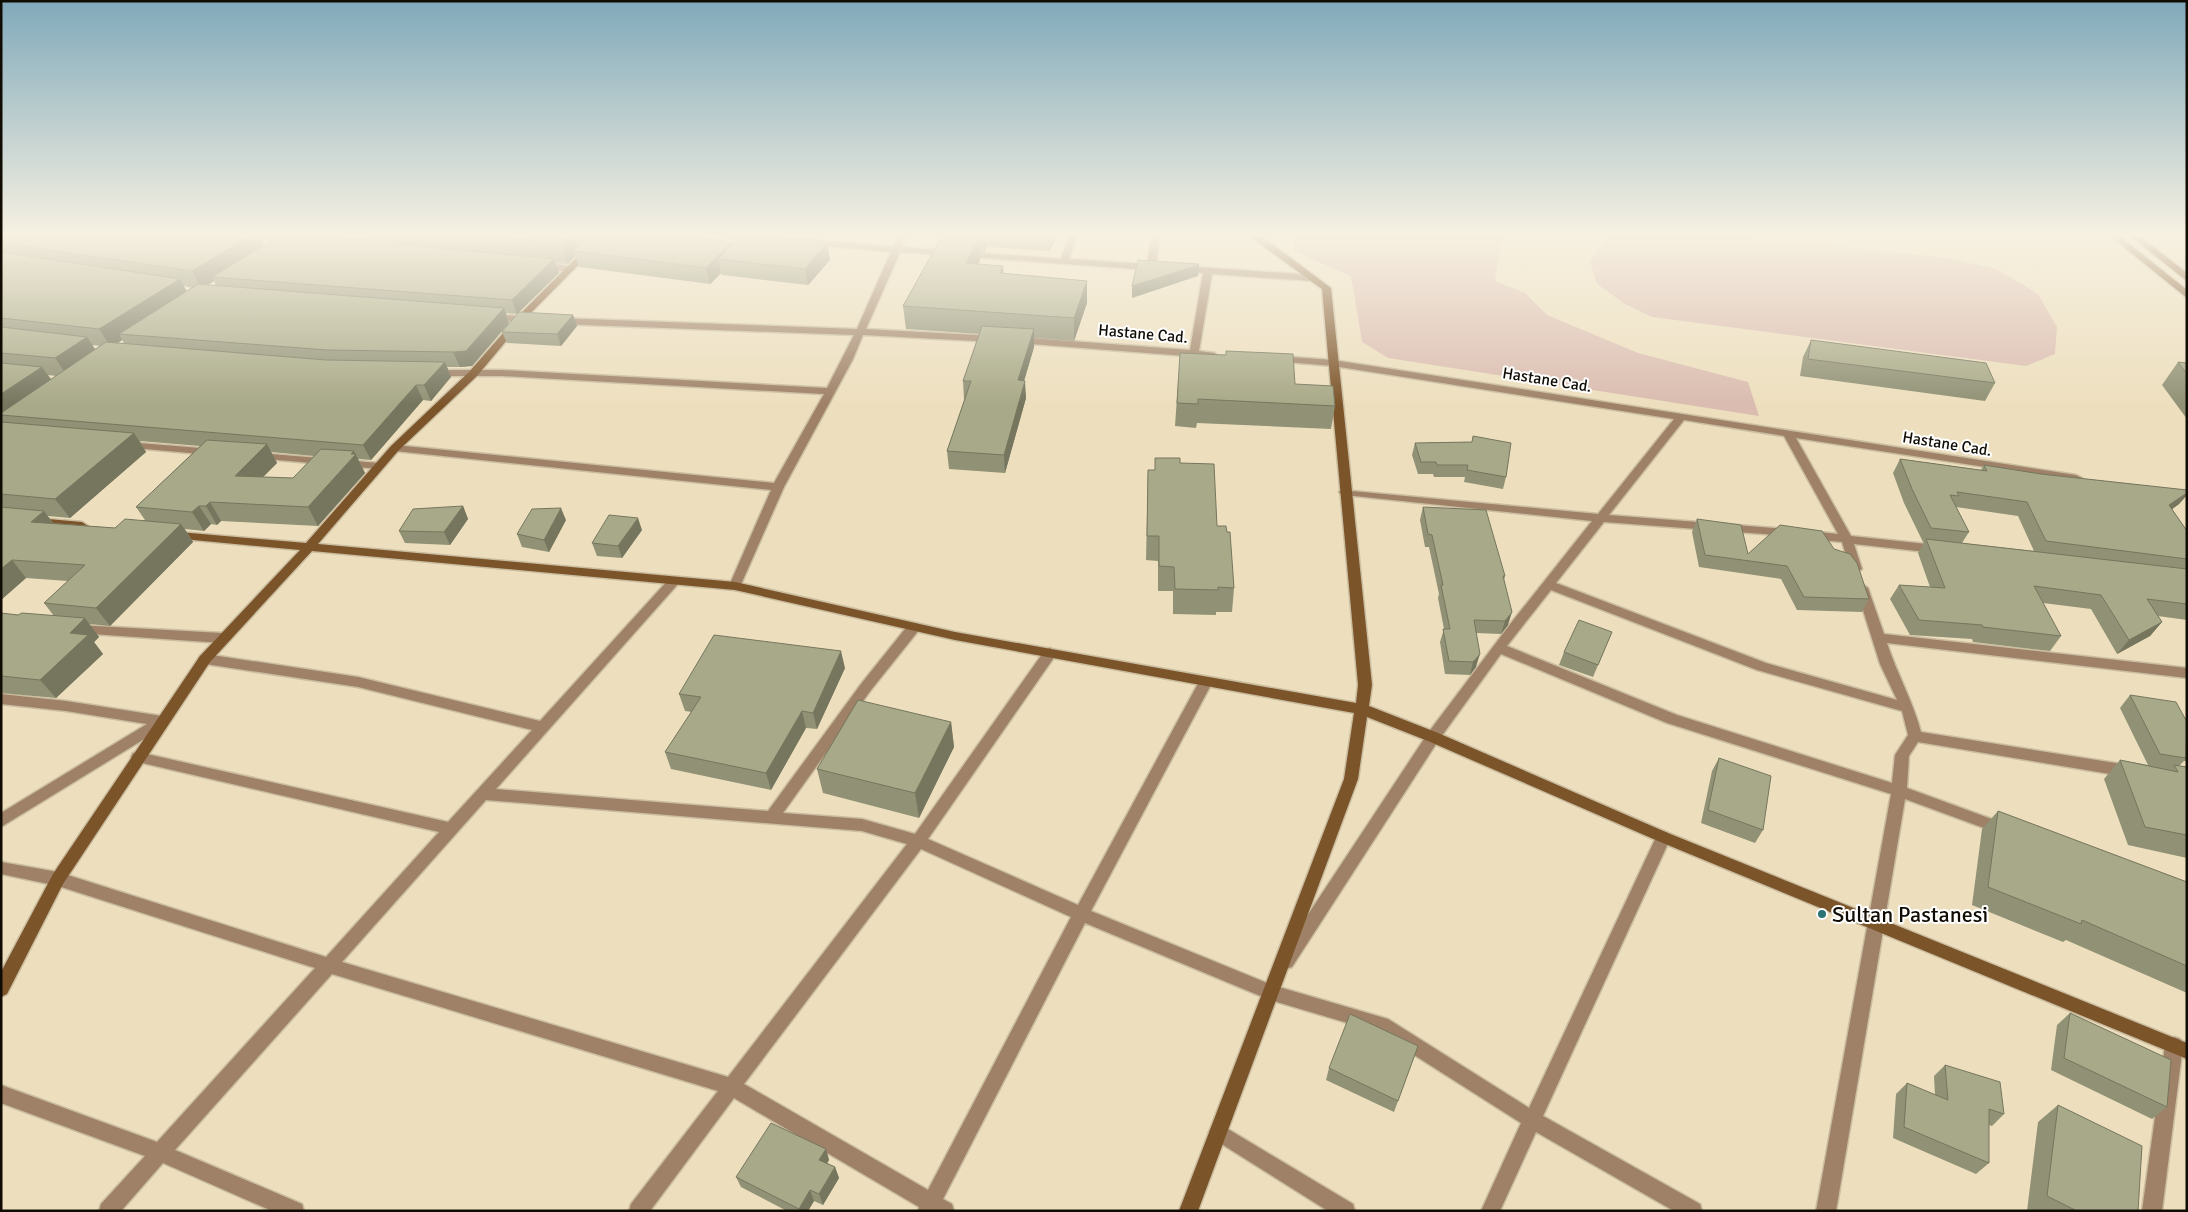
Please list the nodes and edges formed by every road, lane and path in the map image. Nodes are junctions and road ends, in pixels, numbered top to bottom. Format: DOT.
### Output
graph roads {
  1 [pos="549,292"];
  2 [pos="878,292"];
  3 [pos="1205,292"];
  4 [pos="1326,292"];
  5 [pos="482,316"];
  6 [pos="520,320"];
  7 [pos="860,332"];
  8 [pos="1194,354"];
  9 [pos="1224,356"];
  10 [pos="1264,358"];
  11 [pos="1333,363"];
  12 [pos="423,373"];
  13 [pos="473,374"];
  14 [pos="832,391"];
  15 [pos="1682,416"];
  16 [pos="1789,435"];
  17 [pos="111,444"];
  18 [pos="395,448"];
  19 [pos="220,453"];
  20 [pos="250,455"];
  21 [pos="379,466"];
  22 [pos="2087,480"];
  23 [pos="778,487"];
  24 [pos="1345,492"];
  25 [pos="1601,518"];
  26 [pos="21,520"];
  27 [pos="101,528"];
  28 [pos="160,533"];
  29 [pos="1846,538"];
  30 [pos="309,547"];
  31 [pos="1953,551"];
  32 [pos="674,581"];
  33 [pos="1548,584"];
  34 [pos="735,586"];
  35 [pos="914,627"];
  36 [pos="68,628"];
  37 [pos="222,638"];
  38 [pos="1878,638"];
  39 [pos="1498,648"];
  40 [pos="1050,653"];
  41 [pos="205,659"];
  42 [pos="2187,673"];
  43 [pos="1206,681"];
  44 [pos="1,699"];
  45 [pos="1908,708"];
  46 [pos="1362,709"];
  47 [pos="162,721"];
  48 [pos="542,727"];
  49 [pos="1915,736"];
  50 [pos="1433,737"];
  51 [pos="138,757"];
  52 [pos="2138,773"];
  53 [pos="1899,791"];
  54 [pos="482,794"];
  55 [pos="771,818"];
  56 [pos="1,821"];
  57 [pos="450,829"];
  58 [pos="2022,835"];
  59 [pos="1663,837"];
  60 [pos="918,841"];
  61 [pos="1,868"];
  62 [pos="58,879"];
  63 [pos="1081,914"];
  64 [pos="1875,925"];
  65 [pos="328,964"];
  66 [pos="1277,976"];
  67 [pos="1,989"];
  68 [pos="1270,992"];
  69 [pos="2180,1048"];
  70 [pos="732,1088"];
  71 [pos="1,1094"];
  72 [pos="1532,1120"];
  73 [pos="1218,1132"];
  74 [pos="161,1153"];
  75 [pos="935,1208"];
  76 [pos="108,1211"];
  77 [pos="295,1211"];
  78 [pos="638,1211"];
  79 [pos="1188,1211"];
  80 [pos="1346,1211"];
  81 [pos="1490,1211"];
  82 [pos="1693,1211"];
  83 [pos="1826,1211"];
  84 [pos="2152,1211"];
  1 -- 6 [label="street"];
  2 -- 7 [label="street"];
  3 -- 8 [label="street"];
  4 -- 11 [label="street"];
  5 -- 6 [label="street, Hastane Cad."];
  6 -- 7 [label="street, Hastane Cad."];
  6 -- 13 [label="street"];
  7 -- 8 [label="street, Hastane Cad."];
  7 -- 14 [label="street"];
  8 -- 9 [label="street, Hastane Cad."];
  10 -- 11 [label="street, Hastane Cad."];
  11 -- 15 [label="street, Hastane Cad."];
  11 -- 24 [label="street"];
  12 -- 13 [label="street"];
  13 -- 14 [label="street"];
  13 -- 18 [label="street"];
  14 -- 23 [label="street"];
  15 -- 16 [label="street, Hastane Cad."];
  15 -- 25 [label="street"];
  16 -- 22 [label="street, Hastane Cad."];
  16 -- 29 [label="street"];
  17 -- 19 [label="street"];
  18 -- 21 [label="street"];
  18 -- 23 [label="street"];
  20 -- 21 [label="street"];
  21 -- 30 [label="street"];
  23 -- 34 [label="street"];
  24 -- 25 [label="street"];
  24 -- 46 [label="street"];
  25 -- 29 [label="street"];
  25 -- 33 [label="street"];
  26 -- 27 [label="street"];
  28 -- 30 [label="street"];
  29 -- 31 [label="street"];
  29 -- 38 [label="street"];
  30 -- 32 [label="street"];
  30 -- 37 [label="street"];
  32 -- 34 [label="street"];
  32 -- 48 [label="street"];
  33 -- 39 [label="street"];
  33 -- 45 [label="street"];
  34 -- 35 [label="street"];
  35 -- 40 [label="street"];
  35 -- 55 [label="street"];
  36 -- 37 [label="street"];
  37 -- 41 [label="street"];
  38 -- 42 [label="street"];
  38 -- 45 [label="street"];
  39 -- 50 [label="street"];
  39 -- 53 [label="street"];
  40 -- 43 [label="street"];
  40 -- 60 [label="street"];
  41 -- 47 [label="street"];
  41 -- 48 [label="street"];
  43 -- 46 [label="street"];
  43 -- 63 [label="street"];
  44 -- 47 [label="street"];
  45 -- 49 [label="street"];
  46 -- 50 [label="street"];
  46 -- 66 [label="street"];
  47 -- 51 [label="street"];
  47 -- 56 [label="street"];
  48 -- 54 [label="street"];
  49 -- 52 [label="street"];
  49 -- 53 [label="street"];
  50 -- 59 [label="street"];
  50 -- 66 [label="street"];
  51 -- 57 [label="street"];
  51 -- 62 [label="street"];
  53 -- 58 [label="street"];
  53 -- 64 [label="street"];
  54 -- 55 [label="street"];
  54 -- 57 [label="street"];
  55 -- 60 [label="street"];
  57 -- 65 [label="street"];
  59 -- 64 [label="street"];
  59 -- 72 [label="street"];
  60 -- 63 [label="street"];
  60 -- 70 [label="street"];
  61 -- 62 [label="street"];
  62 -- 65 [label="street"];
  62 -- 67 [label="street"];
  63 -- 68 [label="street"];
  63 -- 75 [label="street"];
  64 -- 69 [label="street"];
  64 -- 83 [label="street"];
  65 -- 70 [label="street"];
  65 -- 74 [label="street"];
  66 -- 68 [label="street"];
  68 -- 72 [label="street"];
  68 -- 73 [label="street"];
  69 -- 84 [label="street"];
  70 -- 75 [label="street"];
  70 -- 78 [label="street"];
  71 -- 74 [label="street"];
  72 -- 81 [label="street"];
  72 -- 82 [label="street"];
  73 -- 79 [label="street"];
  73 -- 80 [label="street"];
  74 -- 76 [label="street"];
  74 -- 77 [label="street"];
}
